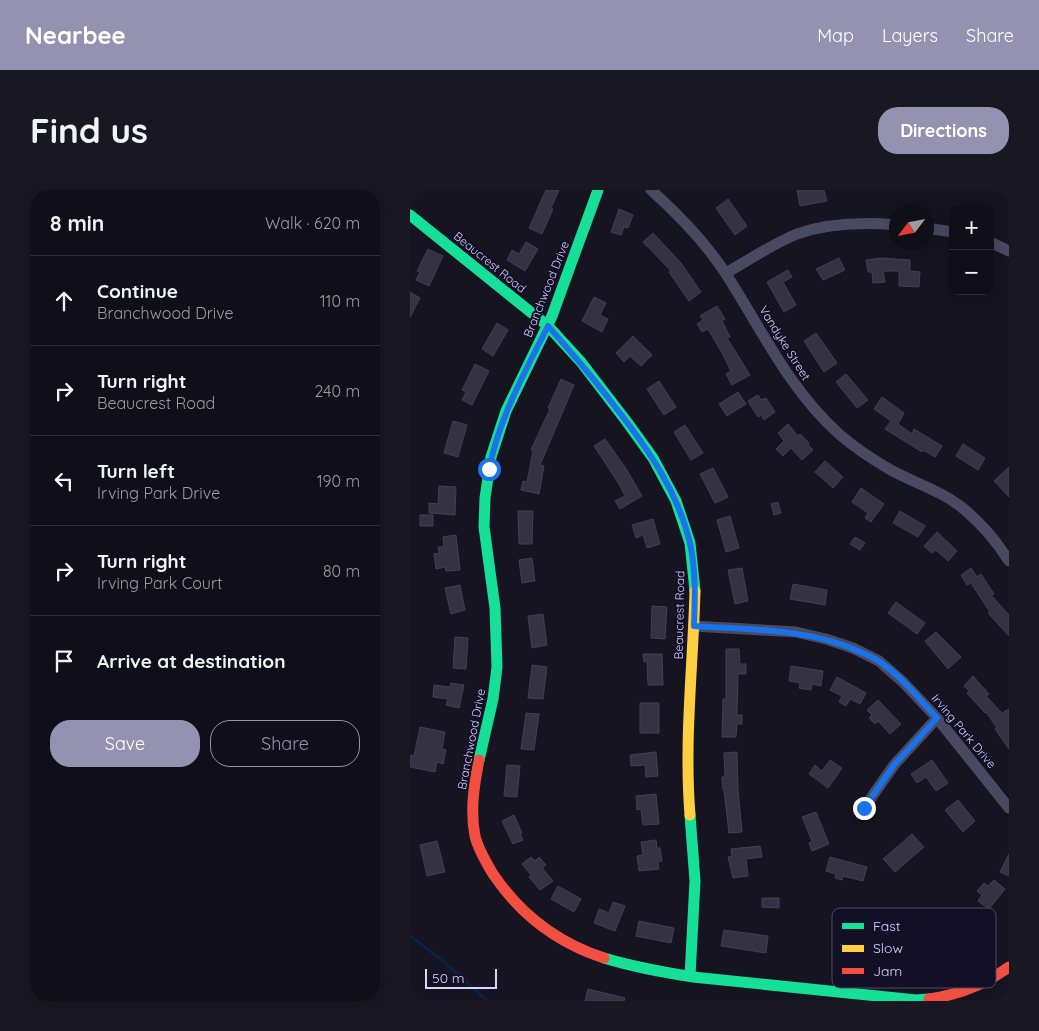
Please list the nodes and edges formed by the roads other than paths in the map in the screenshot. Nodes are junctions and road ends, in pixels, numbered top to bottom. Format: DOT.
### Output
graph roads {
  1 [pos="598,190"];
  2 [pos="651,190"];
  3 [pos="410,215"];
  4 [pos="889,224"];
  5 [pos="934,229"];
  6 [pos="949,231"];
  7 [pos="994,244"];
  8 [pos="1009,251"];
  9 [pos="726,273"];
  10 [pos="548,326"];
  11 [pos="1009,561"];
  12 [pos="694,626"];
  13 [pos="937,718"];
  14 [pos="864,808"];
  15 [pos="1009,808"];
  16 [pos="1009,968"];
  17 [pos="690,976"];
  18 [pos="996,977"];
  19 [pos="974,988"];
  1 -- 10 [label="street, Branchwood Drive"];
  2 -- 9 [label="street, Vandyke Street"];
  3 -- 10 [label="street, Beaucrest Road"];
  4 -- 9 [label="street"];
  5 -- 6 [label="street"];
  7 -- 8 [label="street"];
  9 -- 11 [label="street, Vandyke Street"];
  10 -- 12 [label="street, Beaucrest Road"];
  10 -- 17 [label="street, Branchwood Drive"];
  12 -- 13 [label="street, Irving Park Drive"];
  12 -- 17 [label="street, Beaucrest Road"];
  13 -- 14 [label="street"];
  13 -- 15 [label="street, Irving Park Drive"];
  16 -- 18 [label="street, Branchwood Drive"];
  17 -- 19 [label="street, Branchwood Drive"];
}
